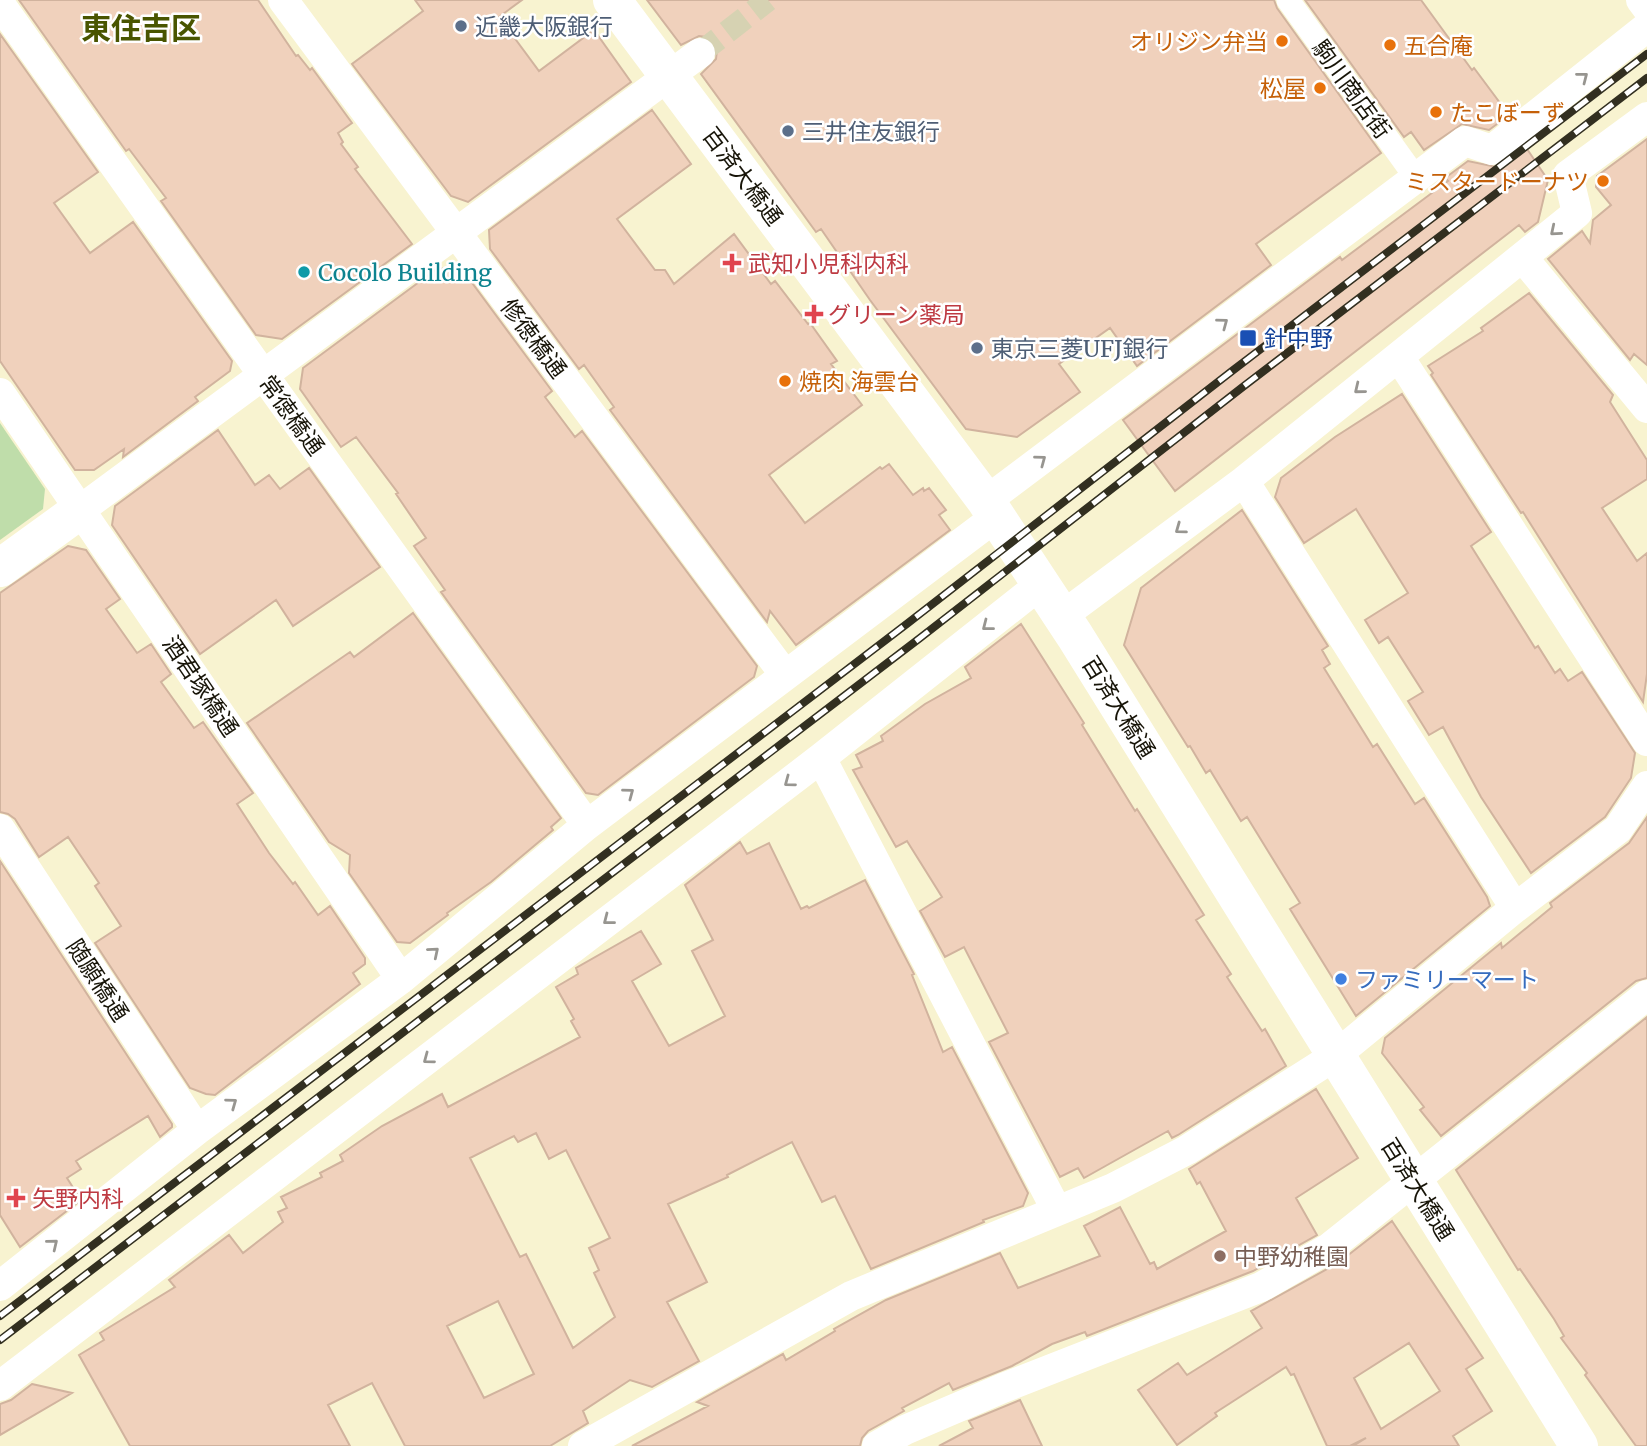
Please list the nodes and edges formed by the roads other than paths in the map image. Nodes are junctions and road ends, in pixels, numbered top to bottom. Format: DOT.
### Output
graph roads {
  1 [pos="283,0"];
  2 [pos="612,0"];
  3 [pos="1288,0"];
  4 [pos="1641,0"];
  5 [pos="0,4"];
  6 [pos="1647,8"];
  7 [pos="1647,27"];
  8 [pos="701,53"];
  9 [pos="669,76"];
  10 [pos="1647,117"];
  11 [pos="1416,178"];
  12 [pos="455,233"];
  13 [pos="1523,258"];
  14 [pos="1399,357"];
  15 [pos="264,376"];
  16 [pos="1642,392"];
  17 [pos="0,393"];
  18 [pos="1244,481"];
  19 [pos="992,509"];
  20 [pos="80,510"];
  21 [pos="0,568"];
  22 [pos="1041,584"];
  23 [pos="1062,616"];
  24 [pos="785,675"];
  25 [pos="1647,741"];
  26 [pos="821,758"];
  27 [pos="1647,786"];
  28 [pos="587,825"];
  29 [pos="0,830"];
  30 [pos="1515,908"];
  31 [pos="401,979"];
  32 [pos="1647,995"];
  33 [pos="1335,1056"];
  34 [pos="197,1130"];
  35 [pos="1414,1182"];
  36 [pos="1057,1211"];
  37 [pos="1,1283"];
  38 [pos="0,1386"];
  39 [pos="583,1446"];
  40 [pos="877,1446"];
  41 [pos="1579,1446"];
  1 -- 12 [label="street, 修徳橋通"];
  2 -- 9 [label="street, 百済大橋通"];
  3 -- 11 [label="street, 駒川商店街"];
  4 -- 6 [label="street"];
  5 -- 15 [label="street, 常徳橋通"];
  11 -- 7 [label="street, one-way"];
  8 -- 9 [label="street"];
  9 -- 12 [label="street"];
  9 -- 19 [label="street, 百済大橋通"];
  10 -- 13 [label="street, one-way"];
  19 -- 11 [label="street, one-way"];
  12 -- 15 [label="street"];
  12 -- 24 [label="street, 修徳橋通"];
  13 -- 14 [label="street"];
  13 -- 16 [label="street"];
  14 -- 18 [label="street, one-way"];
  14 -- 25 [label="street"];
  15 -- 20 [label="street"];
  15 -- 28 [label="street, 常徳橋通"];
  17 -- 20 [label="street, 酒君塚橋通"];
  18 -- 23 [label="street, one-way"];
  18 -- 30 [label="street"];
  19 -- 22 [label="street, 百済大橋通"];
  19 -- 24 [label="street"];
  20 -- 21 [label="street"];
  20 -- 31 [label="street, 酒君塚橋通"];
  22 -- 23 [label="street, 百済大橋通"];
  22 -- 26 [label="street, one-way"];
  23 -- 33 [label="street, 百済大橋通"];
  28 -- 24 [label="street, one-way"];
  26 -- 36 [label="street"];
  26 -- 38 [label="street, one-way"];
  27 -- 30 [label="street"];
  31 -- 28 [label="street, one-way"];
  29 -- 34 [label="street, 随願橋通"];
  30 -- 33 [label="street"];
  34 -- 31 [label="street, one-way"];
  32 -- 35 [label="street"];
  33 -- 35 [label="street, 百済大橋通"];
  33 -- 36 [label="street"];
  37 -- 34 [label="street, one-way"];
  35 -- 40 [label="street"];
  35 -- 41 [label="street, 百済大橋通"];
  36 -- 39 [label="street"];
}
